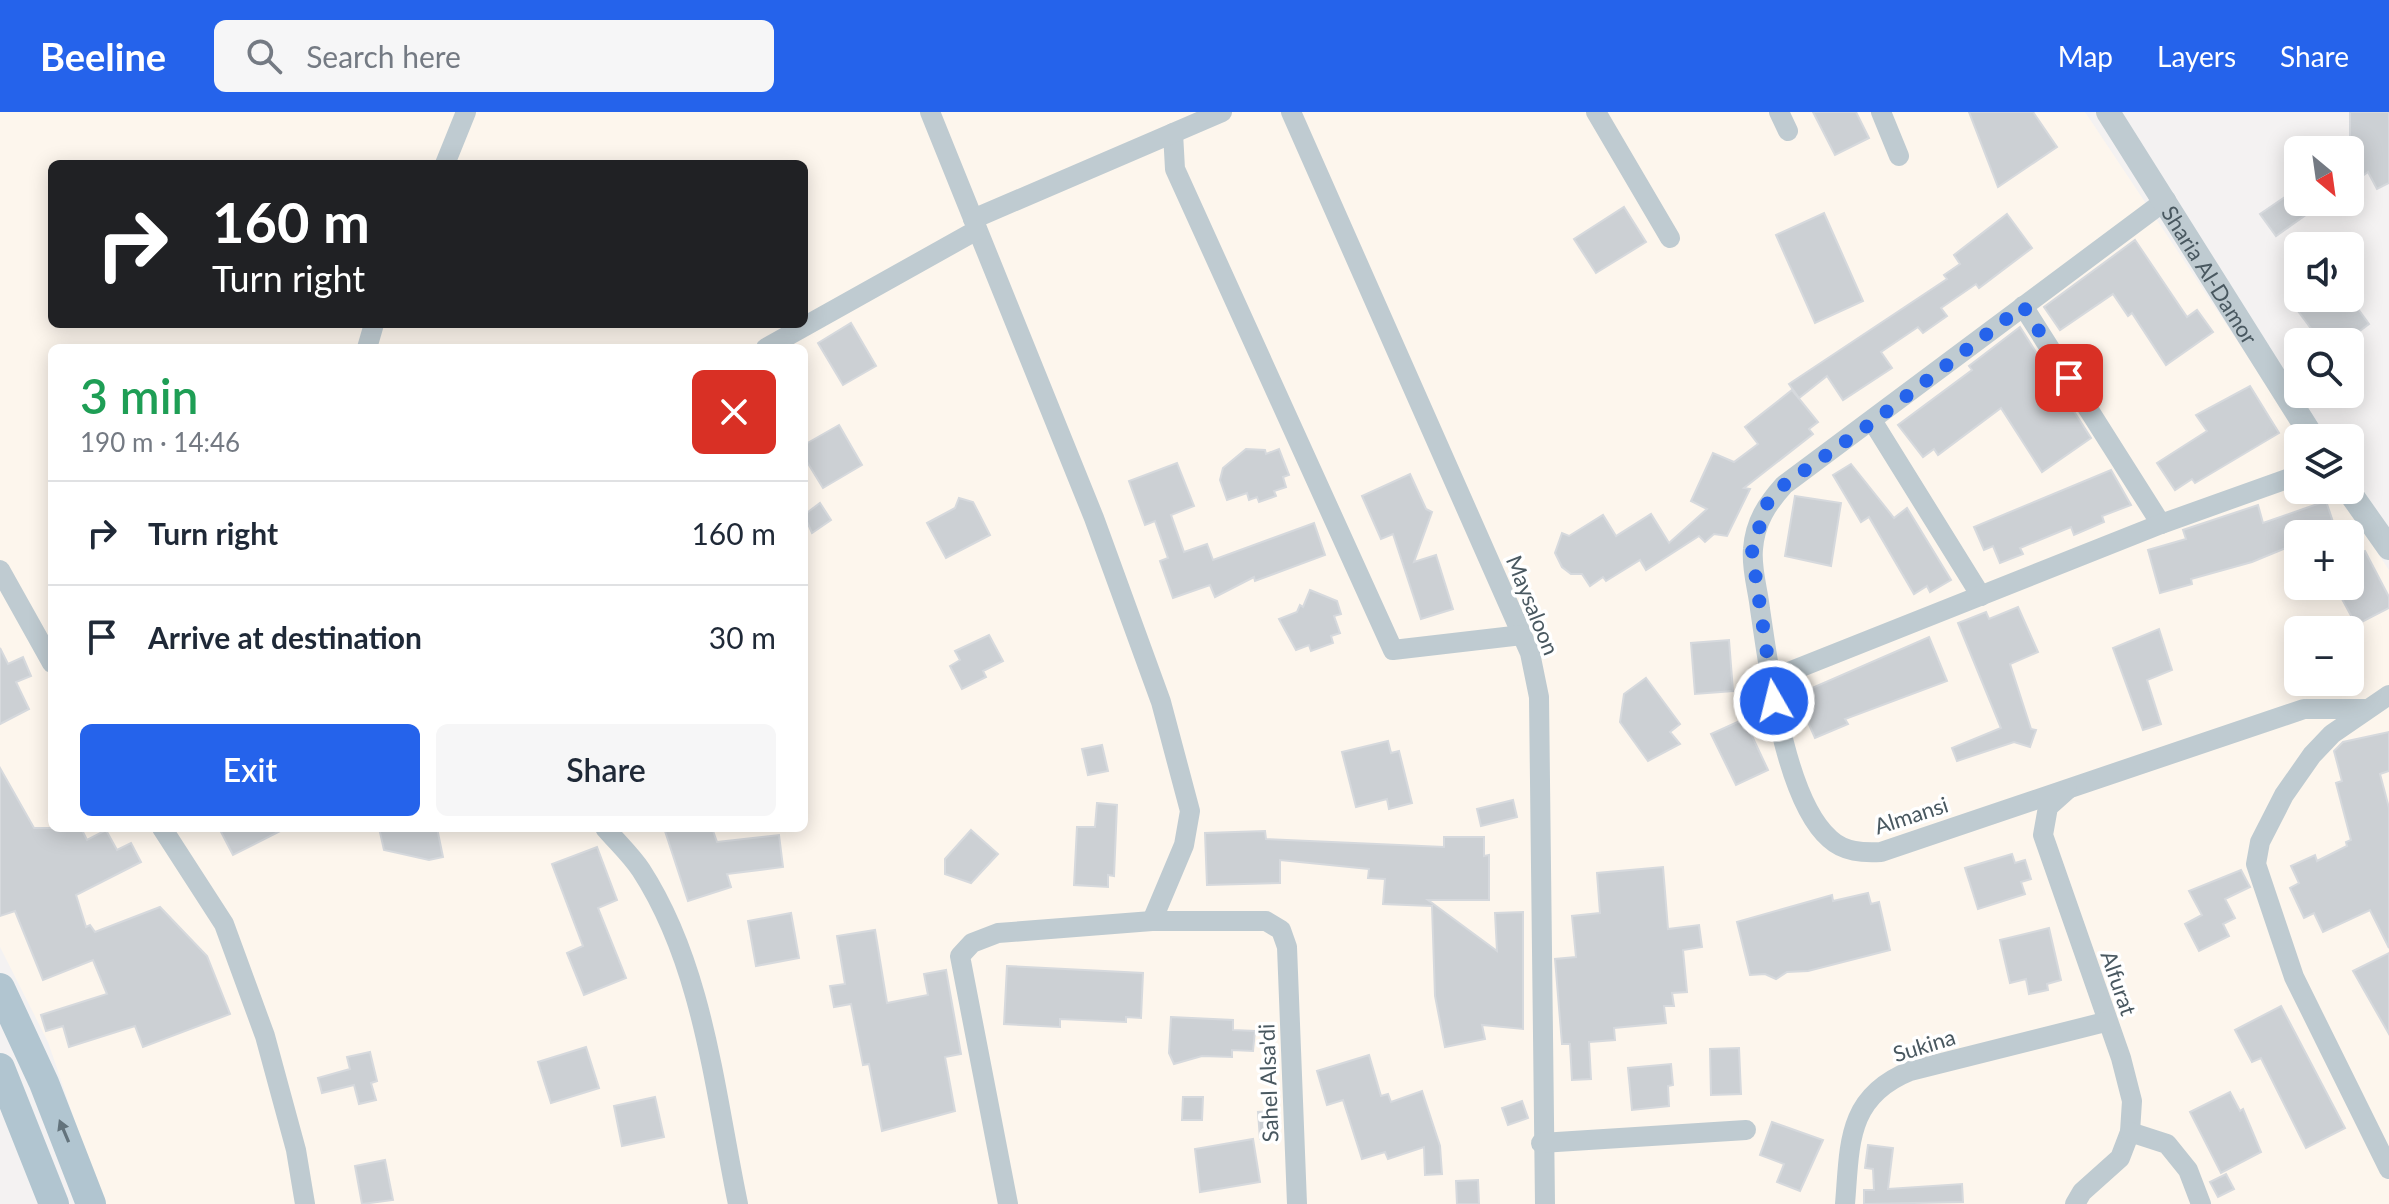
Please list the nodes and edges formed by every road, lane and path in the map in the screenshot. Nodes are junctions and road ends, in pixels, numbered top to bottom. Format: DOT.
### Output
graph roads {
  1 [pos="466,112"];
  2 [pos="930,112"];
  3 [pos="1222,112"];
  4 [pos="1291,112"];
  5 [pos="1596,112"];
  6 [pos="1881,112"];
  7 [pos="2108,112"];
  8 [pos="1173,133"];
  9 [pos="1899,156"];
  10 [pos="447,160"];
  11 [pos="2166,200"];
  12 [pos="975,224"];
  13 [pos="1670,238"];
  14 [pos="2023,306"];
  15 [pos="808,323"];
  16 [pos="800,328"];
  17 [pos="773,344"];
  18 [pos="1873,422"];
  19 [pos="2304,424"];
  20 [pos="2284,480"];
  21 [pos="2358,504"];
  22 [pos="2161,524"];
  23 [pos="2389,548"];
  24 [pos="0,570"];
  25 [pos="1981,596"];
  26 [pos="1522,635"];
  27 [pos="48,656"];
  28 [pos="1771,679"];
  29 [pos="2389,695"];
  30 [pos="2366,709"];
  31 [pos="2085,780"];
  32 [pos="165,832"];
  33 [pos="608,832"];
  34 [pos="626,832"];
  35 [pos="640,870"];
  36 [pos="1152,921"];
  37 [pos="0,988"];
  38 [pos="2105,1022"];
  39 [pos="0,1068"];
  40 [pos="1746,1130"];
  41 [pos="2130,1132"];
  42 [pos="1541,1143"];
  43 [pos="2389,1169"];
  44 [pos="54,1204"];
  45 [pos="91,1204"];
  46 [pos="305,1204"];
  47 [pos="738,1204"];
  48 [pos="1008,1204"];
  49 [pos="1297,1204"];
  50 [pos="1545,1204"];
  51 [pos="1845,1204"];
  52 [pos="2075,1204"];
  53 [pos="2201,1204"];
  1 -- 10 [label="street"];
  2 -- 12 [label="street"];
  3 -- 8 [label="street"];
  4 -- 26 [label="street, Maysaloon"];
  5 -- 13 [label="street"];
  6 -- 9 [label="street"];
  7 -- 11 [label="street, Sharia Al-Damor"];
  8 -- 12 [label="street"];
  8 -- 26 [label="street"];
  11 -- 14 [label="street, Almansi"];
  11 -- 19 [label="street, Sharia Al-Damor"];
  12 -- 15 [label="street"];
  12 -- 36 [label="street"];
  14 -- 18 [label="street, Almansi"];
  14 -- 22 [label="street"];
  16 -- 17 [label="street"];
  18 -- 25 [label="street"];
  18 -- 28 [label="street, Almansi"];
  20 -- 22 [label="street"];
  21 -- 23 [label="street"];
  22 -- 25 [label="street"];
  24 -- 27 [label="street"];
  25 -- 28 [label="street"];
  26 -- 42 [label="street, Maysaloon"];
  28 -- 31 [label="street, Almansi"];
  29 -- 30 [label="street"];
  30 -- 31 [label="street, Almansi"];
  30 -- 43 [label="street"];
  31 -- 38 [label="street, Alfurat"];
  32 -- 46 [label="street"];
  33 -- 35 [label="street"];
  34 -- 35 [label="street"];
  35 -- 47 [label="street"];
  36 -- 48 [label="street, Sahel Alsa'di"];
  36 -- 49 [label="street, Sahel Alsa'di"];
  45 -- 37 [label="main road, one-way"];
  38 -- 41 [label="street, Alfurat"];
  38 -- 51 [label="street, Sukina"];
  39 -- 44 [label="main road"];
  40 -- 42 [label="street"];
  41 -- 52 [label="street, Alfurat"];
  41 -- 53 [label="street"];
  42 -- 50 [label="street, Maysaloon"];
}
